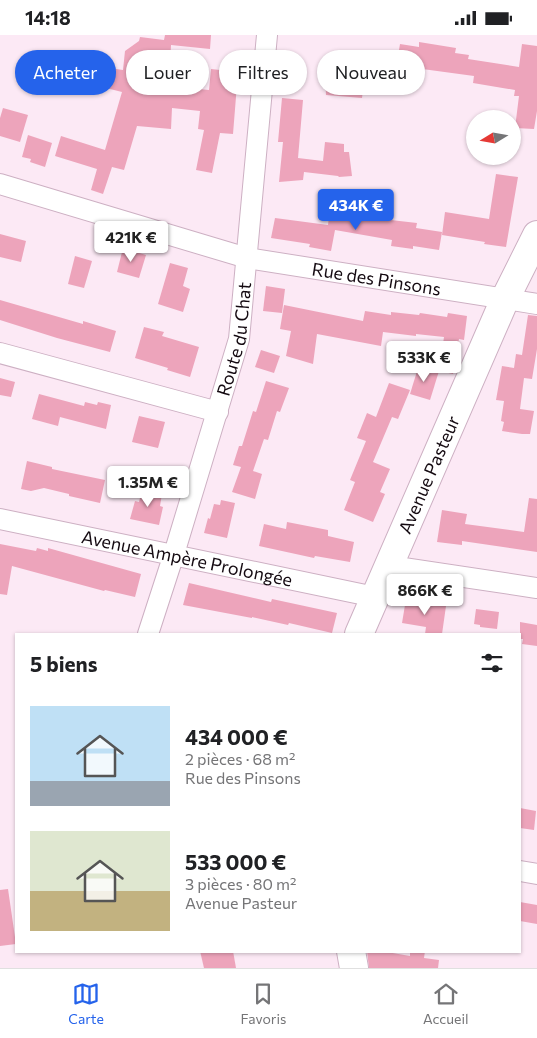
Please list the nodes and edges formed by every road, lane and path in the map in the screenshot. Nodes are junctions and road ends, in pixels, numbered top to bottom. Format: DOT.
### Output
graph roads {
  1 [pos="267,35"];
  2 [pos="0,184"];
  3 [pos="537,235"];
  4 [pos="247,259"];
  5 [pos="505,299"];
  6 [pos="537,303"];
  7 [pos="0,353"];
  8 [pos="218,412"];
  9 [pos="0,519"];
  10 [pos="174,554"];
  11 [pos="390,566"];
  12 [pos="537,588"];
  13 [pos="375,597"];
  14 [pos="148,633"];
  15 [pos="359,633"];
  16 [pos="521,871"];
  17 [pos="537,874"];
  18 [pos="352,953"];
  19 [pos="354,968"];
  1 -- 4 [label="street, Route du Chat"];
  2 -- 4 [label="street, Rue des Pinsons"];
  3 -- 5 [label="street, Avenue Pasteur"];
  4 -- 5 [label="street, Rue des Pinsons"];
  4 -- 8 [label="street, Route du Chat"];
  5 -- 6 [label="street, Rue des Pinsons"];
  5 -- 11 [label="street, Avenue Pasteur"];
  7 -- 8 [label="street"];
  8 -- 10 [label="street, Route du Chat"];
  9 -- 10 [label="street, Avenue Ampère Prolongée"];
  10 -- 13 [label="street, Avenue Ampère Prolongée"];
  10 -- 14 [label="street, Route du Chat"];
  11 -- 12 [label="street"];
  11 -- 13 [label="street, Avenue Pasteur"];
  13 -- 15 [label="street, Avenue Pasteur"];
  16 -- 17 [label="street"];
  18 -- 19 [label="street"];
}
